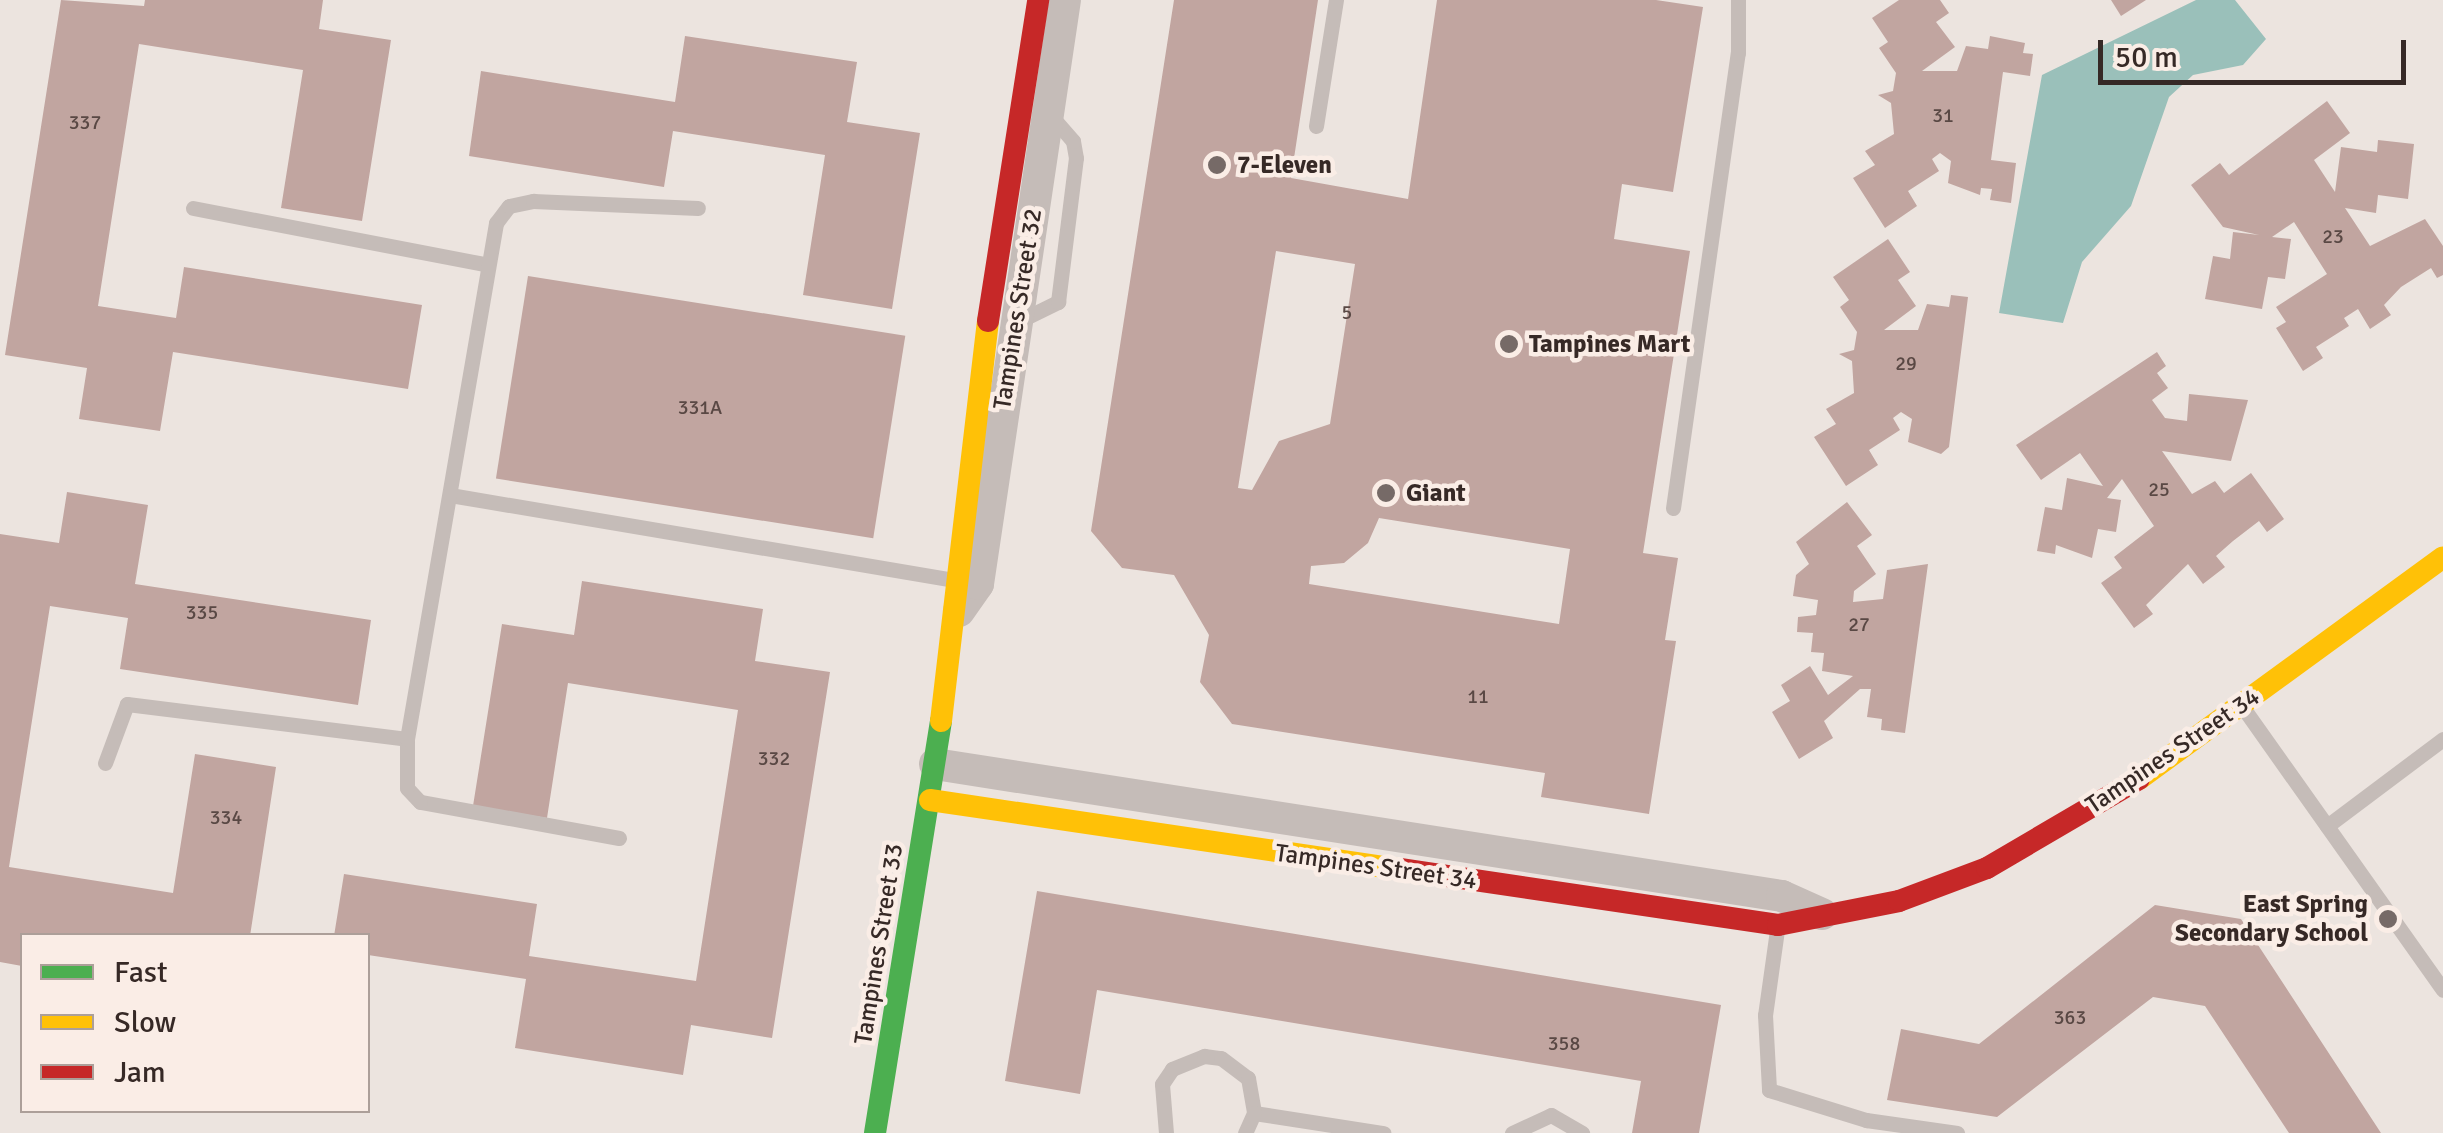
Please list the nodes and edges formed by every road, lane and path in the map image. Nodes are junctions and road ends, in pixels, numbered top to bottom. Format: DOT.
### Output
graph roads {
  1 [pos="1038,0"];
  2 [pos="1065,0"];
  3 [pos="1336,0"];
  4 [pos="1738,0"];
  5 [pos="1316,126"];
  6 [pos="193,208"];
  7 [pos="698,208"];
  8 [pos="488,265"];
  9 [pos="450,495"];
  10 [pos="1674,508"];
  11 [pos="2443,557"];
  12 [pos="964,592"];
  13 [pos="2241,705"];
  14 [pos="406,739"];
  15 [pos="2443,739"];
  16 [pos="106,764"];
  17 [pos="935,764"];
  18 [pos="930,800"];
  19 [pos="2327,826"];
  20 [pos="618,838"];
  21 [pos="1466,864"];
  22 [pos="1780,910"];
  23 [pos="1822,914"];
  24 [pos="2443,990"];
  25 [pos="1254,1112"];
  26 [pos="875,1133"];
  27 [pos="1166,1133"];
  28 [pos="1245,1133"];
  29 [pos="1383,1133"];
  30 [pos="1512,1133"];
  31 [pos="1582,1133"];
  32 [pos="1957,1133"];
  1 -- 12 [label="street, Tampines Street 32"];
  2 -- 12 [label="street, Tampines Street 32"];
  3 -- 5 [label="lane"];
  4 -- 10 [label="lane"];
  6 -- 8 [label="lane"];
  7 -- 8 [label="lane"];
  8 -- 9 [label="lane"];
  9 -- 12 [label="lane"];
  9 -- 14 [label="lane"];
  11 -- 13 [label="street, Tampines Street 34"];
  12 -- 17 [label="street, Tampines Street 32"];
  13 -- 19 [label="lane"];
  13 -- 23 [label="street, Tampines Street 34"];
  14 -- 16 [label="lane"];
  14 -- 20 [label="lane"];
  15 -- 19 [label="lane"];
  17 -- 18 [label="street, Tampines Street 33"];
  17 -- 21 [label="street, Tampines Street 34"];
  18 -- 21 [label="street, Tampines Street 34"];
  18 -- 26 [label="street, Tampines Street 33"];
  19 -- 24 [label="lane"];
  21 -- 22 [label="street, Tampines Street 34"];
  22 -- 23 [label="street, Tampines Street 34"];
  22 -- 32 [label="lane"];
  25 -- 27 [label="lane"];
  25 -- 28 [label="lane"];
  25 -- 29 [label="lane"];
  30 -- 31 [label="lane"];
}
